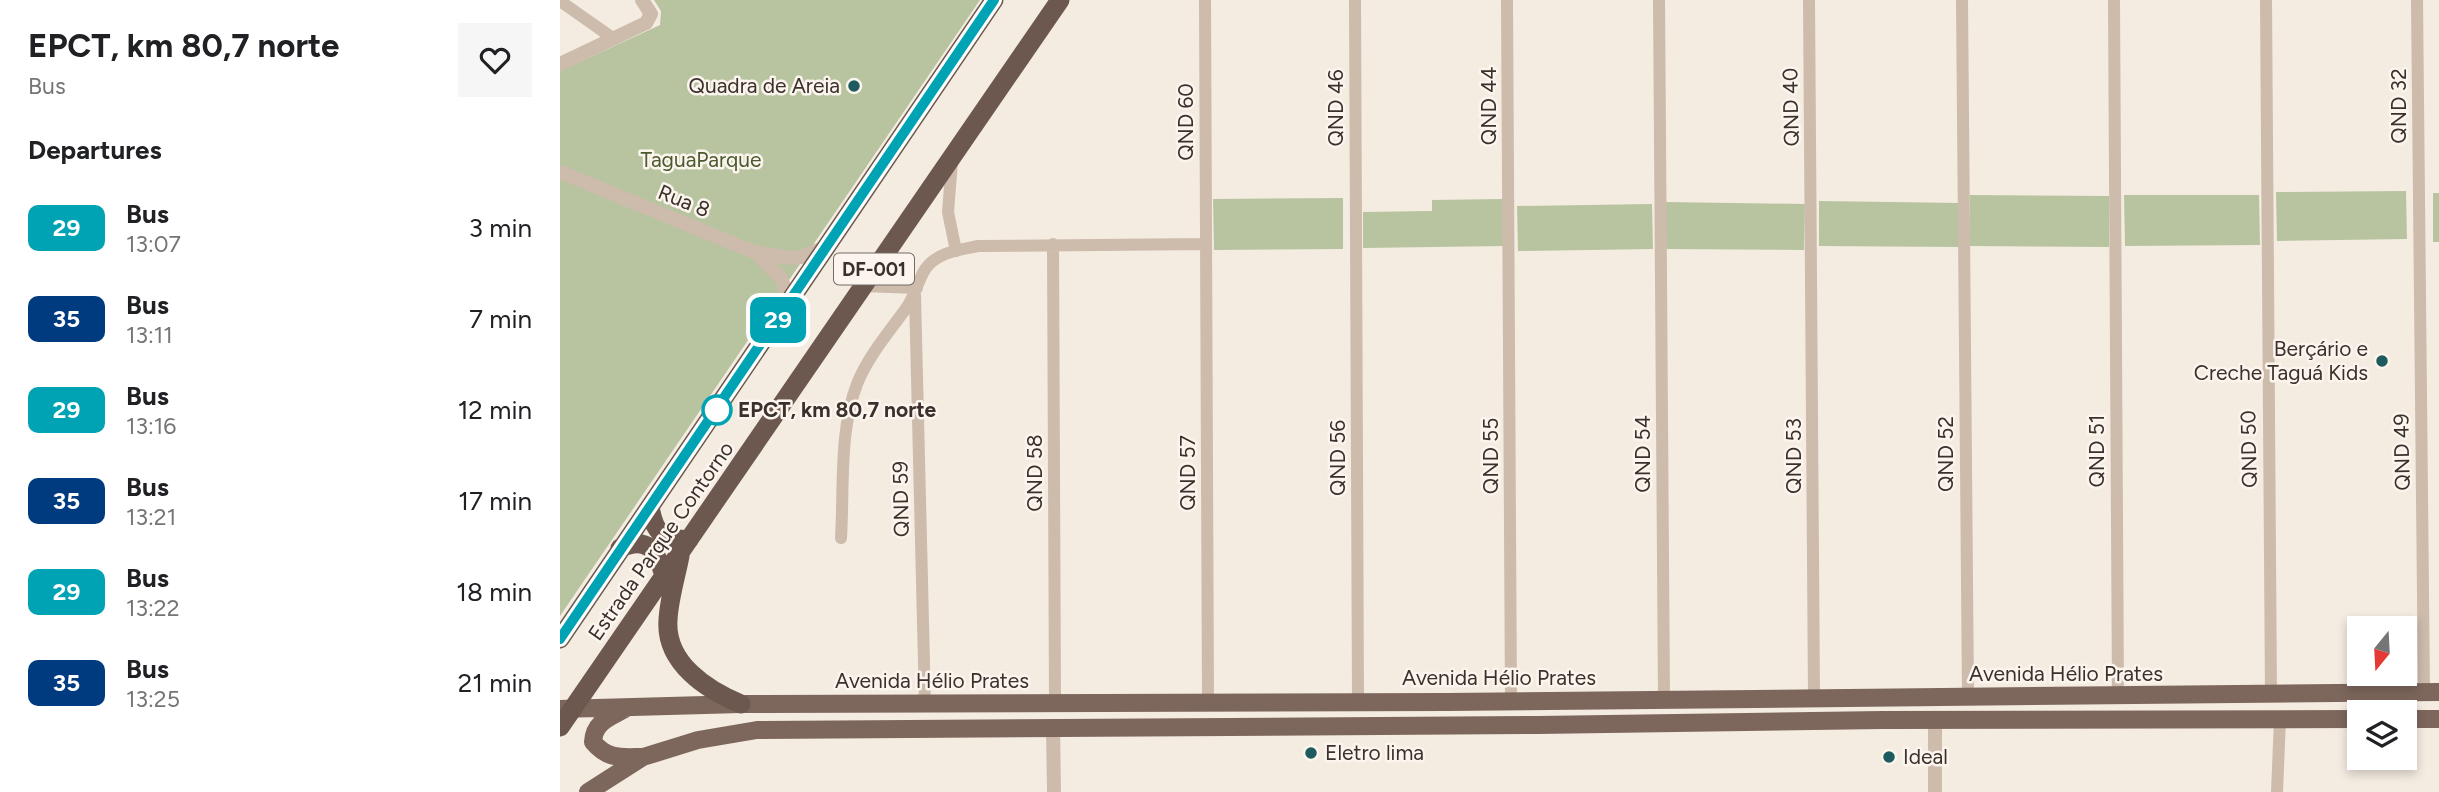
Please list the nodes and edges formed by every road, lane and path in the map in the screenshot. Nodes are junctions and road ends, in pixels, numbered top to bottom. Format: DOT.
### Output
graph roads {
  1 [pos="642,0"];
  2 [pos="994,0"];
  3 [pos="1060,0"];
  4 [pos="1205,0"];
  5 [pos="1354,0"];
  6 [pos="1507,0"];
  7 [pos="1659,0"];
  8 [pos="1809,0"];
  9 [pos="1962,0"];
  10 [pos="2114,0"];
  11 [pos="2266,0"];
  12 [pos="2417,0"];
  13 [pos="560,1"];
  14 [pos="614,39"];
  15 [pos="560,64"];
  16 [pos="953,157"];
  17 [pos="560,172"];
  18 [pos="1509,211"];
  19 [pos="2418,212"];
  20 [pos="1811,214"];
  21 [pos="1355,215"];
  22 [pos="1053,244"];
  23 [pos="1206,244"];
  24 [pos="826,247"];
  25 [pos="956,251"];
  26 [pos="754,252"];
  27 [pos="863,286"];
  28 [pos="916,291"];
  29 [pos="790,303"];
  30 [pos="650,507"];
  31 [pos="841,538"];
  32 [pos="685,546"];
  33 [pos="620,548"];
  34 [pos="664,575"];
  35 [pos="560,639"];
  36 [pos="2432,692"];
  37 [pos="2349,694"];
  38 [pos="2271,695"];
  39 [pos="2118,696"];
  40 [pos="1968,697"];
  41 [pos="1814,698"];
  42 [pos="1664,699"];
  43 [pos="1359,701"];
  44 [pos="1511,701"];
  45 [pos="1055,702"];
  46 [pos="1208,702"];
  47 [pos="1447,702"];
  48 [pos="741,704"];
  49 [pos="925,704"];
  50 [pos="629,707"];
  51 [pos="566,709"];
  52 [pos="2280,719"];
  53 [pos="2347,719"];
  54 [pos="2417,719"];
  55 [pos="2439,719"];
  56 [pos="1882,720"];
  57 [pos="1935,721"];
  58 [pos="1054,726"];
  59 [pos="1347,726"];
  60 [pos="560,727"];
  61 [pos="643,757"];
  62 [pos="587,792"];
  63 [pos="1054,792"];
  64 [pos="1936,792"];
  65 [pos="2277,792"];
  1 -- 14 [label="street"];
  2 -- 24 [label="highway, Estrada Parque Contorno / DF-001"];
  3 -- 16 [label="highway, Estrada Parque Contorno / DF-001"];
  4 -- 23 [label="street, QND 60"];
  5 -- 21 [label="street, QND 46"];
  6 -- 18 [label="street, QND 44"];
  7 -- 42 [label="street, QND 54"];
  8 -- 20 [label="street, QND 40"];
  9 -- 40 [label="street, QND 52"];
  10 -- 39 [label="street, QND 51"];
  11 -- 38 [label="street, QND 50"];
  12 -- 19 [label="street, QND 32"];
  13 -- 14 [label="street"];
  14 -- 15 [label="street"];
  16 -- 25 [label="street"];
  16 -- 27 [label="highway, Estrada Parque Contorno / DF-001"];
  17 -- 26 [label="street, Rua 8"];
  18 -- 44 [label="street, QND 55"];
  19 -- 36 [label="street, QND 49"];
  20 -- 41 [label="street, QND 53"];
  21 -- 43 [label="street, QND 56"];
  22 -- 23 [label="street"];
  22 -- 25 [label="street"];
  22 -- 45 [label="street, QND 58"];
  23 -- 46 [label="street, QND 57"];
  24 -- 26 [label="street"];
  24 -- 29 [label="highway, Estrada Parque Contorno / DF-001"];
  25 -- 28 [label="street"];
  26 -- 29 [label="street"];
  27 -- 28 [label="street"];
  27 -- 32 [label="highway, Estrada Parque Contorno / DF-001"];
  28 -- 31 [label="street"];
  28 -- 49 [label="street, QND 59"];
  29 -- 30 [label="highway, Estrada Parque Contorno / DF-001"];
  30 -- 32 [label="highway"];
  30 -- 33 [label="highway, Estrada Parque Contorno / DF-001"];
  32 -- 34 [label="highway, Estrada Parque Contorno / DF-001"];
  32 -- 48 [label="highway"];
  33 -- 34 [label="highway"];
  33 -- 35 [label="highway, Estrada Parque Contorno / DF-001"];
  34 -- 51 [label="highway, Estrada Parque Contorno / DF-001"];
  36 -- 37 [label="main road, Avenida Hélio Prates"];
  37 -- 38 [label="main road, Avenida Hélio Prates"];
  37 -- 52 [label="main road"];
  38 -- 39 [label="main road, Avenida Hélio Prates"];
  39 -- 40 [label="main road, Avenida Hélio Prates"];
  40 -- 41 [label="main road, Avenida Hélio Prates"];
  40 -- 56 [label="main road"];
  41 -- 42 [label="main road, Avenida Hélio Prates"];
  42 -- 44 [label="main road, Avenida Hélio Prates"];
  43 -- 46 [label="main road, Avenida Hélio Prates"];
  43 -- 47 [label="main road, Avenida Hélio Prates"];
  44 -- 47 [label="main road, Avenida Hélio Prates"];
  45 -- 46 [label="main road, Avenida Hélio Prates"];
  45 -- 49 [label="main road, Avenida Hélio Prates"];
  47 -- 59 [label="main road"];
  48 -- 49 [label="main road, Avenida Hélio Prates"];
  48 -- 50 [label="main road, Avenida Hélio Prates"];
  50 -- 51 [label="main road, Avenida Hélio Prates"];
  50 -- 61 [label="main road"];
  51 -- 60 [label="highway, Estrada Parque Contorno / DF-001"];
  52 -- 53 [label="main road"];
  52 -- 57 [label="main road"];
  52 -- 65 [label="street"];
  54 -- 55 [label="main road"];
  56 -- 57 [label="main road"];
  56 -- 59 [label="main road"];
  57 -- 64 [label="street"];
  58 -- 59 [label="main road"];
  58 -- 61 [label="main road"];
  58 -- 63 [label="street"];
  61 -- 62 [label="main road"];
}
